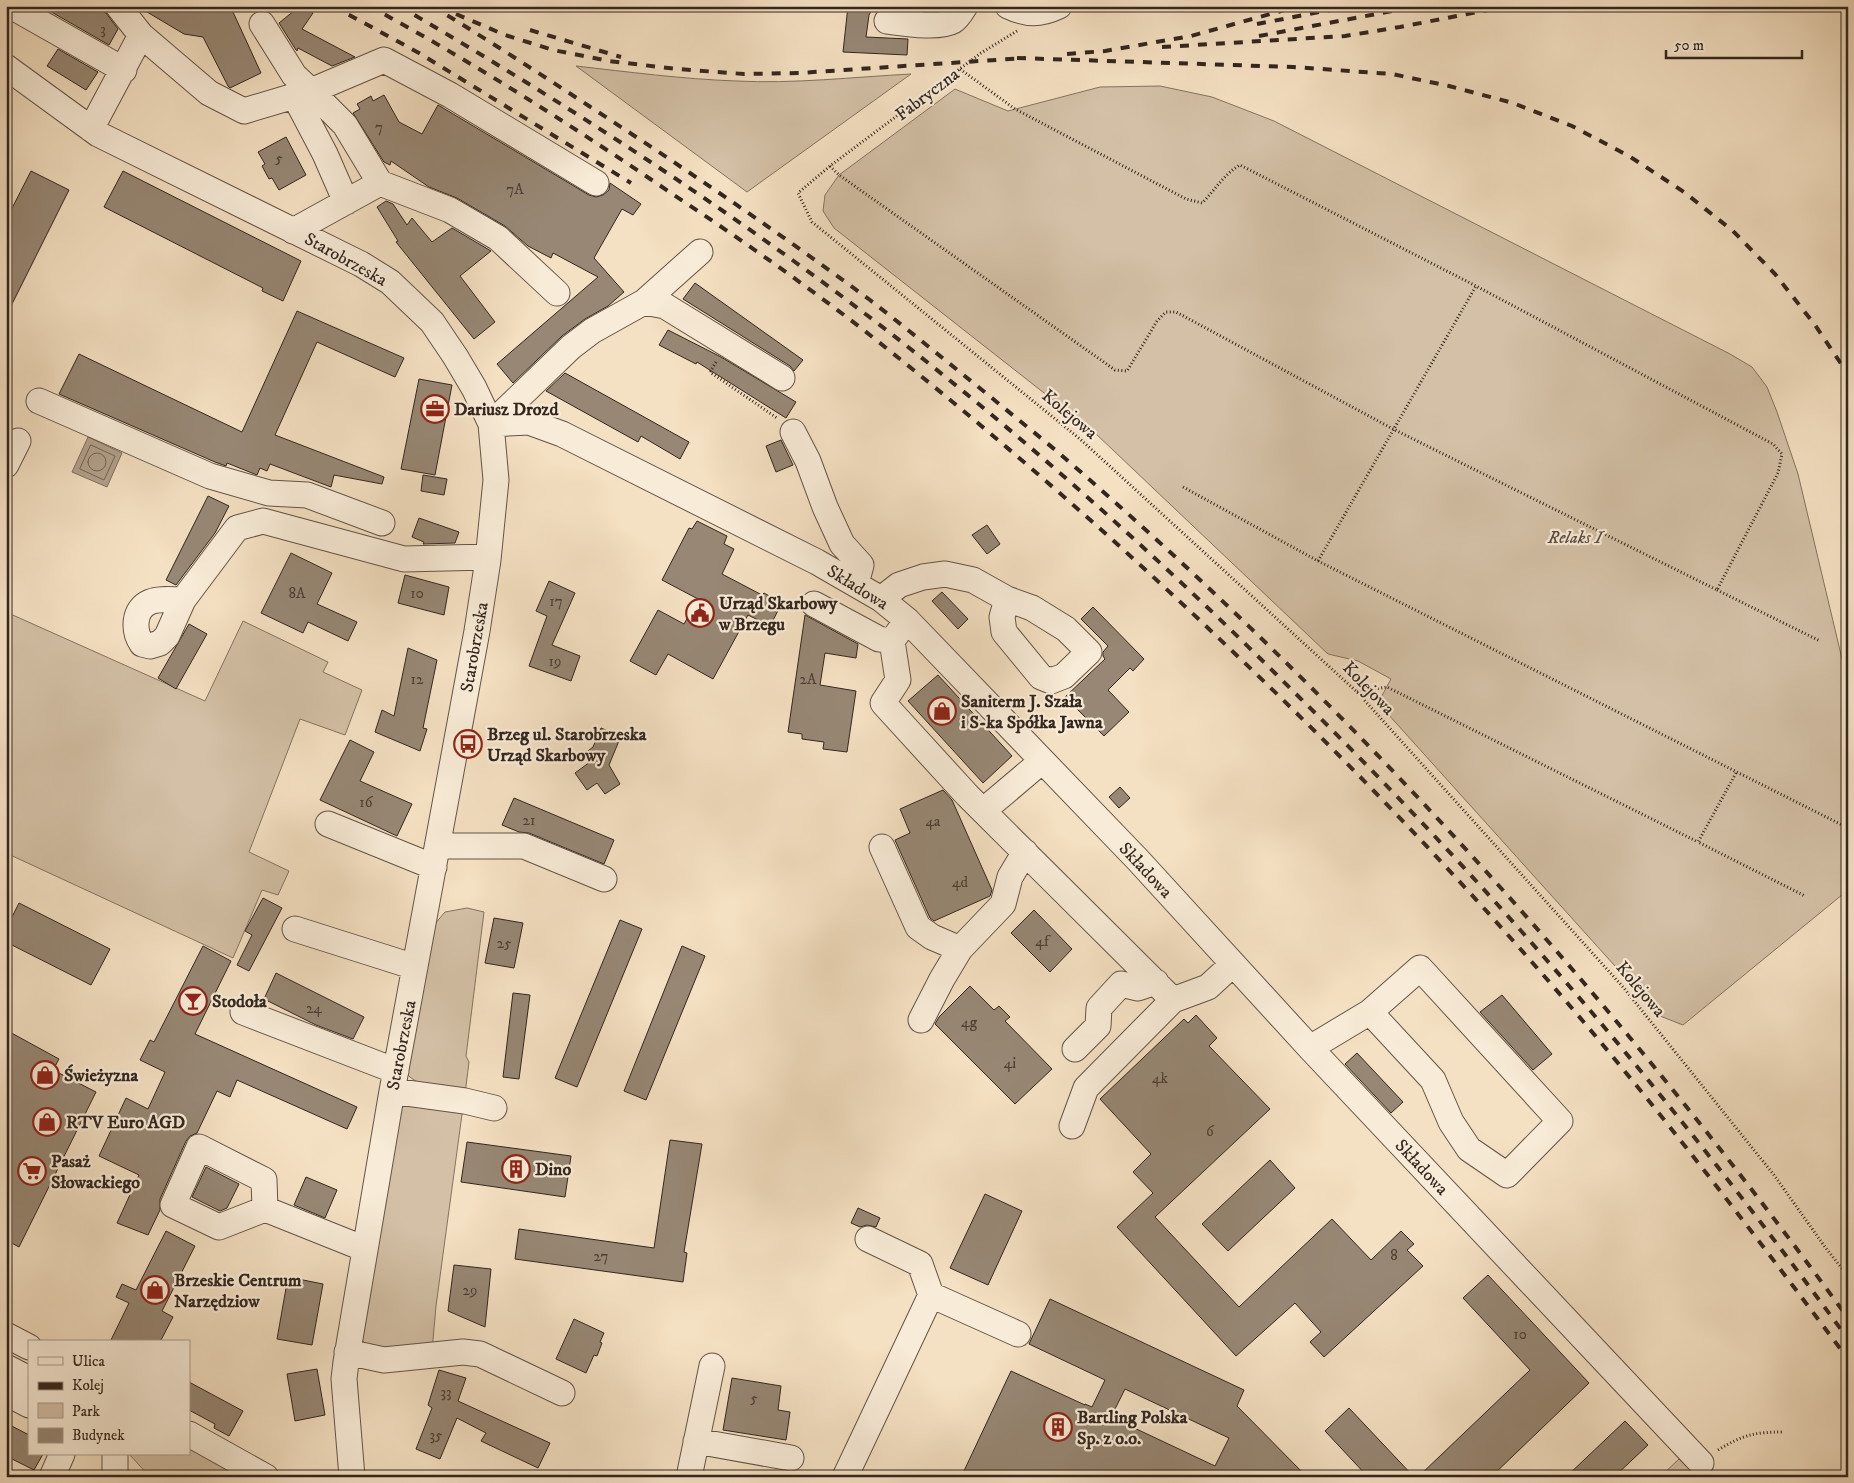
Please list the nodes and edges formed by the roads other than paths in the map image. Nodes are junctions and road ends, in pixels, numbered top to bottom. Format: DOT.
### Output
graph roads {
  1 [pos="11,6"];
  2 [pos="118,6"];
  3 [pos="965,6"];
  4 [pos="1059,6"];
  5 [pos="1020,9"];
  6 [pos="887,22"];
  7 [pos="262,24"];
  8 [pos="141,35"];
  9 [pos="6,67"];
  10 [pos="124,70"];
  11 [pos="302,93"];
  12 [pos="91,129"];
  13 [pos="380,183"];
  14 [pos="596,183"];
  15 [pos="346,202"];
  16 [pos="293,231"];
  17 [pos="700,252"];
  18 [pos="557,292"];
  19 [pos="644,302"];
  20 [pos="782,378"];
  21 [pos="39,401"];
  22 [pos="491,424"];
  23 [pos="793,432"];
  24 [pos="18,441"];
  25 [pos="6,465"];
  26 [pos="382,523"];
  27 [pos="488,557"];
  28 [pos="856,584"];
  29 [pos="881,599"];
  30 [pos="1007,599"];
  31 [pos="182,600"];
  32 [pos="814,604"];
  33 [pos="907,620"];
  34 [pos="892,641"];
  35 [pos="1042,761"];
  36 [pos="984,810"];
  37 [pos="328,824"];
  38 [pos="882,847"];
  39 [pos="1025,852"];
  40 [pos="436,857"];
  41 [pos="604,879"];
  42 [pos="295,929"];
  43 [pos="960,948"];
  44 [pos="1233,964"];
  45 [pos="415,967"];
  46 [pos="1156,982"];
  47 [pos="1174,1000"];
  48 [pos="243,1012"];
  49 [pos="1370,1012"];
  50 [pos="921,1020"];
  51 [pos="1310,1048"];
  52 [pos="1075,1049"];
  53 [pos="394,1081"];
  54 [pos="494,1108"];
  55 [pos="1072,1126"];
  56 [pos="265,1209"];
  57 [pos="868,1239"];
  58 [pos="365,1249"];
  59 [pos="931,1295"];
  60 [pos="1018,1334"];
  61 [pos="6,1335"];
  62 [pos="28,1346"];
  63 [pos="347,1352"];
  64 [pos="712,1366"];
  65 [pos="6,1367"];
  66 [pos="28,1378"];
  67 [pos="6,1393"];
  68 [pos="562,1393"];
  69 [pos="28,1404"];
  70 [pos="190,1435"];
  71 [pos="696,1440"];
  72 [pos="61,1456"];
  73 [pos="791,1458"];
  74 [pos="1701,1463"];
  75 [pos="52,1477"];
  76 [pos="266,1477"];
  77 [pos="352,1477"];
  78 [pos="689,1477"];
  79 [pos="845,1477"];
  1 -- 10 [label="street"];
  2 -- 8 [label="street"];
  3 -- 6 [label="street"];
  4 -- 5 [label="street"];
  7 -- 11 [label="street"];
  8 -- 10 [label="street"];
  8 -- 11 [label="street"];
  9 -- 12 [label="street, Starobrzeska"];
  10 -- 12 [label="street"];
  11 -- 13 [label="street"];
  11 -- 14 [label="street"];
  11 -- 15 [label="street"];
  12 -- 16 [label="street, Starobrzeska"];
  13 -- 15 [label="street"];
  13 -- 18 [label="street"];
  15 -- 16 [label="street"];
  16 -- 22 [label="street, Starobrzeska"];
  17 -- 19 [label="street"];
  19 -- 20 [label="street"];
  19 -- 22 [label="street"];
  21 -- 26 [label="street"];
  22 -- 27 [label="street, Starobrzeska"];
  22 -- 28 [label="street, Składowa"];
  23 -- 28 [label="street"];
  24 -- 25 [label="street"];
  27 -- 31 [label="street"];
  27 -- 40 [label="street, Starobrzeska"];
  28 -- 29 [label="street, Składowa"];
  29 -- 30 [label="street"];
  29 -- 33 [label="street, Składowa"];
  32 -- 34 [label="street"];
  33 -- 34 [label="street"];
  33 -- 35 [label="street, Składowa"];
  34 -- 36 [label="street"];
  35 -- 36 [label="street"];
  35 -- 44 [label="street, Składowa"];
  36 -- 39 [label="street"];
  37 -- 40 [label="street"];
  38 -- 43 [label="street"];
  39 -- 43 [label="street"];
  39 -- 46 [label="street"];
  40 -- 41 [label="street"];
  40 -- 45 [label="street, Starobrzeska"];
  42 -- 45 [label="street"];
  43 -- 50 [label="street"];
  44 -- 47 [label="street"];
  44 -- 51 [label="street, Składowa"];
  45 -- 53 [label="street, Starobrzeska"];
  46 -- 47 [label="street"];
  46 -- 52 [label="street"];
  47 -- 55 [label="street"];
  48 -- 53 [label="street"];
  49 -- 49 [label="street"];
  49 -- 51 [label="street"];
  51 -- 74 [label="street, Składowa"];
  53 -- 54 [label="street"];
  53 -- 58 [label="street, Starobrzeska"];
  56 -- 58 [label="street"];
  57 -- 59 [label="street"];
  58 -- 63 [label="street, Starobrzeska"];
  59 -- 60 [label="street"];
  59 -- 79 [label="street"];
  61 -- 62 [label="street"];
  63 -- 68 [label="street"];
  63 -- 77 [label="street, Starobrzeska"];
  64 -- 71 [label="street"];
  65 -- 66 [label="street"];
  67 -- 69 [label="street"];
  70 -- 76 [label="street"];
  71 -- 73 [label="street"];
  71 -- 78 [label="street"];
  72 -- 75 [label="street"];
}
